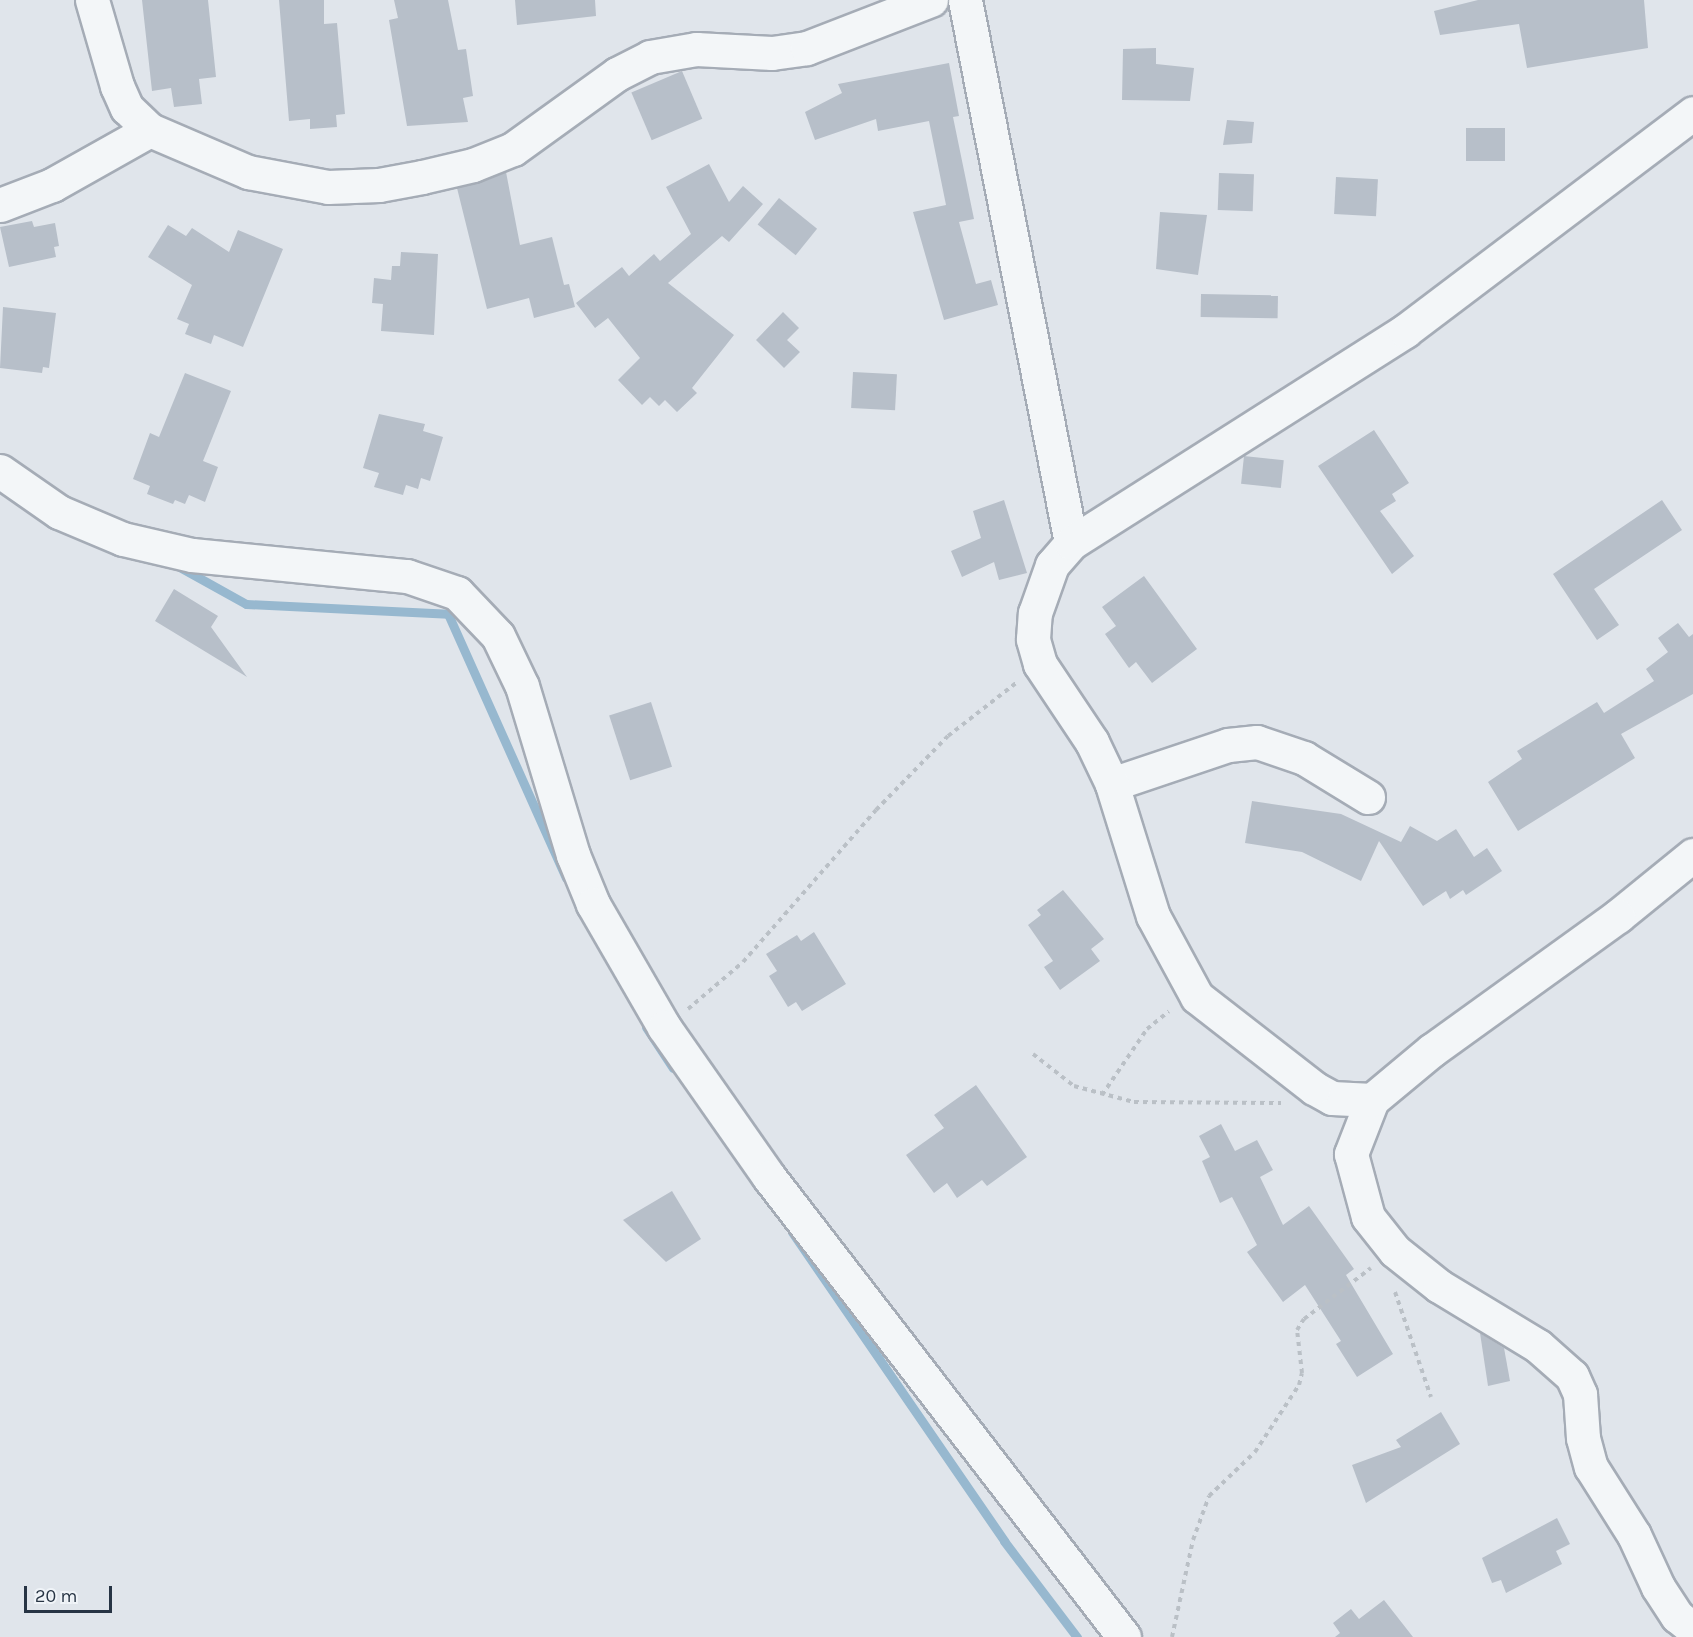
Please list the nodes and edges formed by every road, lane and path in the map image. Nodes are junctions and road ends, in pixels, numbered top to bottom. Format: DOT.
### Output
graph roads {
  1 [pos="92,0"];
  2 [pos="931,0"];
  3 [pos="965,0"];
  4 [pos="1693,113"];
  5 [pos="150,130"];
  6 [pos="0,205"];
  7 [pos="0,471"];
  8 [pos="1071,543"];
  9 [pos="1040,664"];
  10 [pos="1112,784"];
  11 [pos="1368,796"];
  12 [pos="1693,855"];
  13 [pos="1197,997"];
  14 [pos="664,1027"];
  15 [pos="1033,1054"];
  16 [pos="1102,1095"];
  17 [pos="1332,1098"];
  18 [pos="1372,1100"];
  19 [pos="1391,1253"];
  20 [pos="1431,1397"];
  21 [pos="1693,1629"];
  22 [pos="1124,1637"];
  23 [pos="1172,1637"];
  1 -- 5 [label="street"];
  2 -- 5 [label="street"];
  3 -- 8 [label="street"];
  4 -- 8 [label="street"];
  5 -- 6 [label="street"];
  7 -- 14 [label="street"];
  8 -- 9 [label="street"];
  9 -- 10 [label="street"];
  9 -- 14 [label="path"];
  10 -- 11 [label="street"];
  10 -- 13 [label="street"];
  12 -- 18 [label="street"];
  13 -- 16 [label="path"];
  13 -- 17 [label="street"];
  14 -- 22 [label="street"];
  15 -- 16 [label="path"];
  16 -- 17 [label="path"];
  17 -- 18 [label="street"];
  18 -- 19 [label="street"];
  19 -- 20 [label="path"];
  19 -- 21 [label="street"];
  19 -- 23 [label="path"];
}
